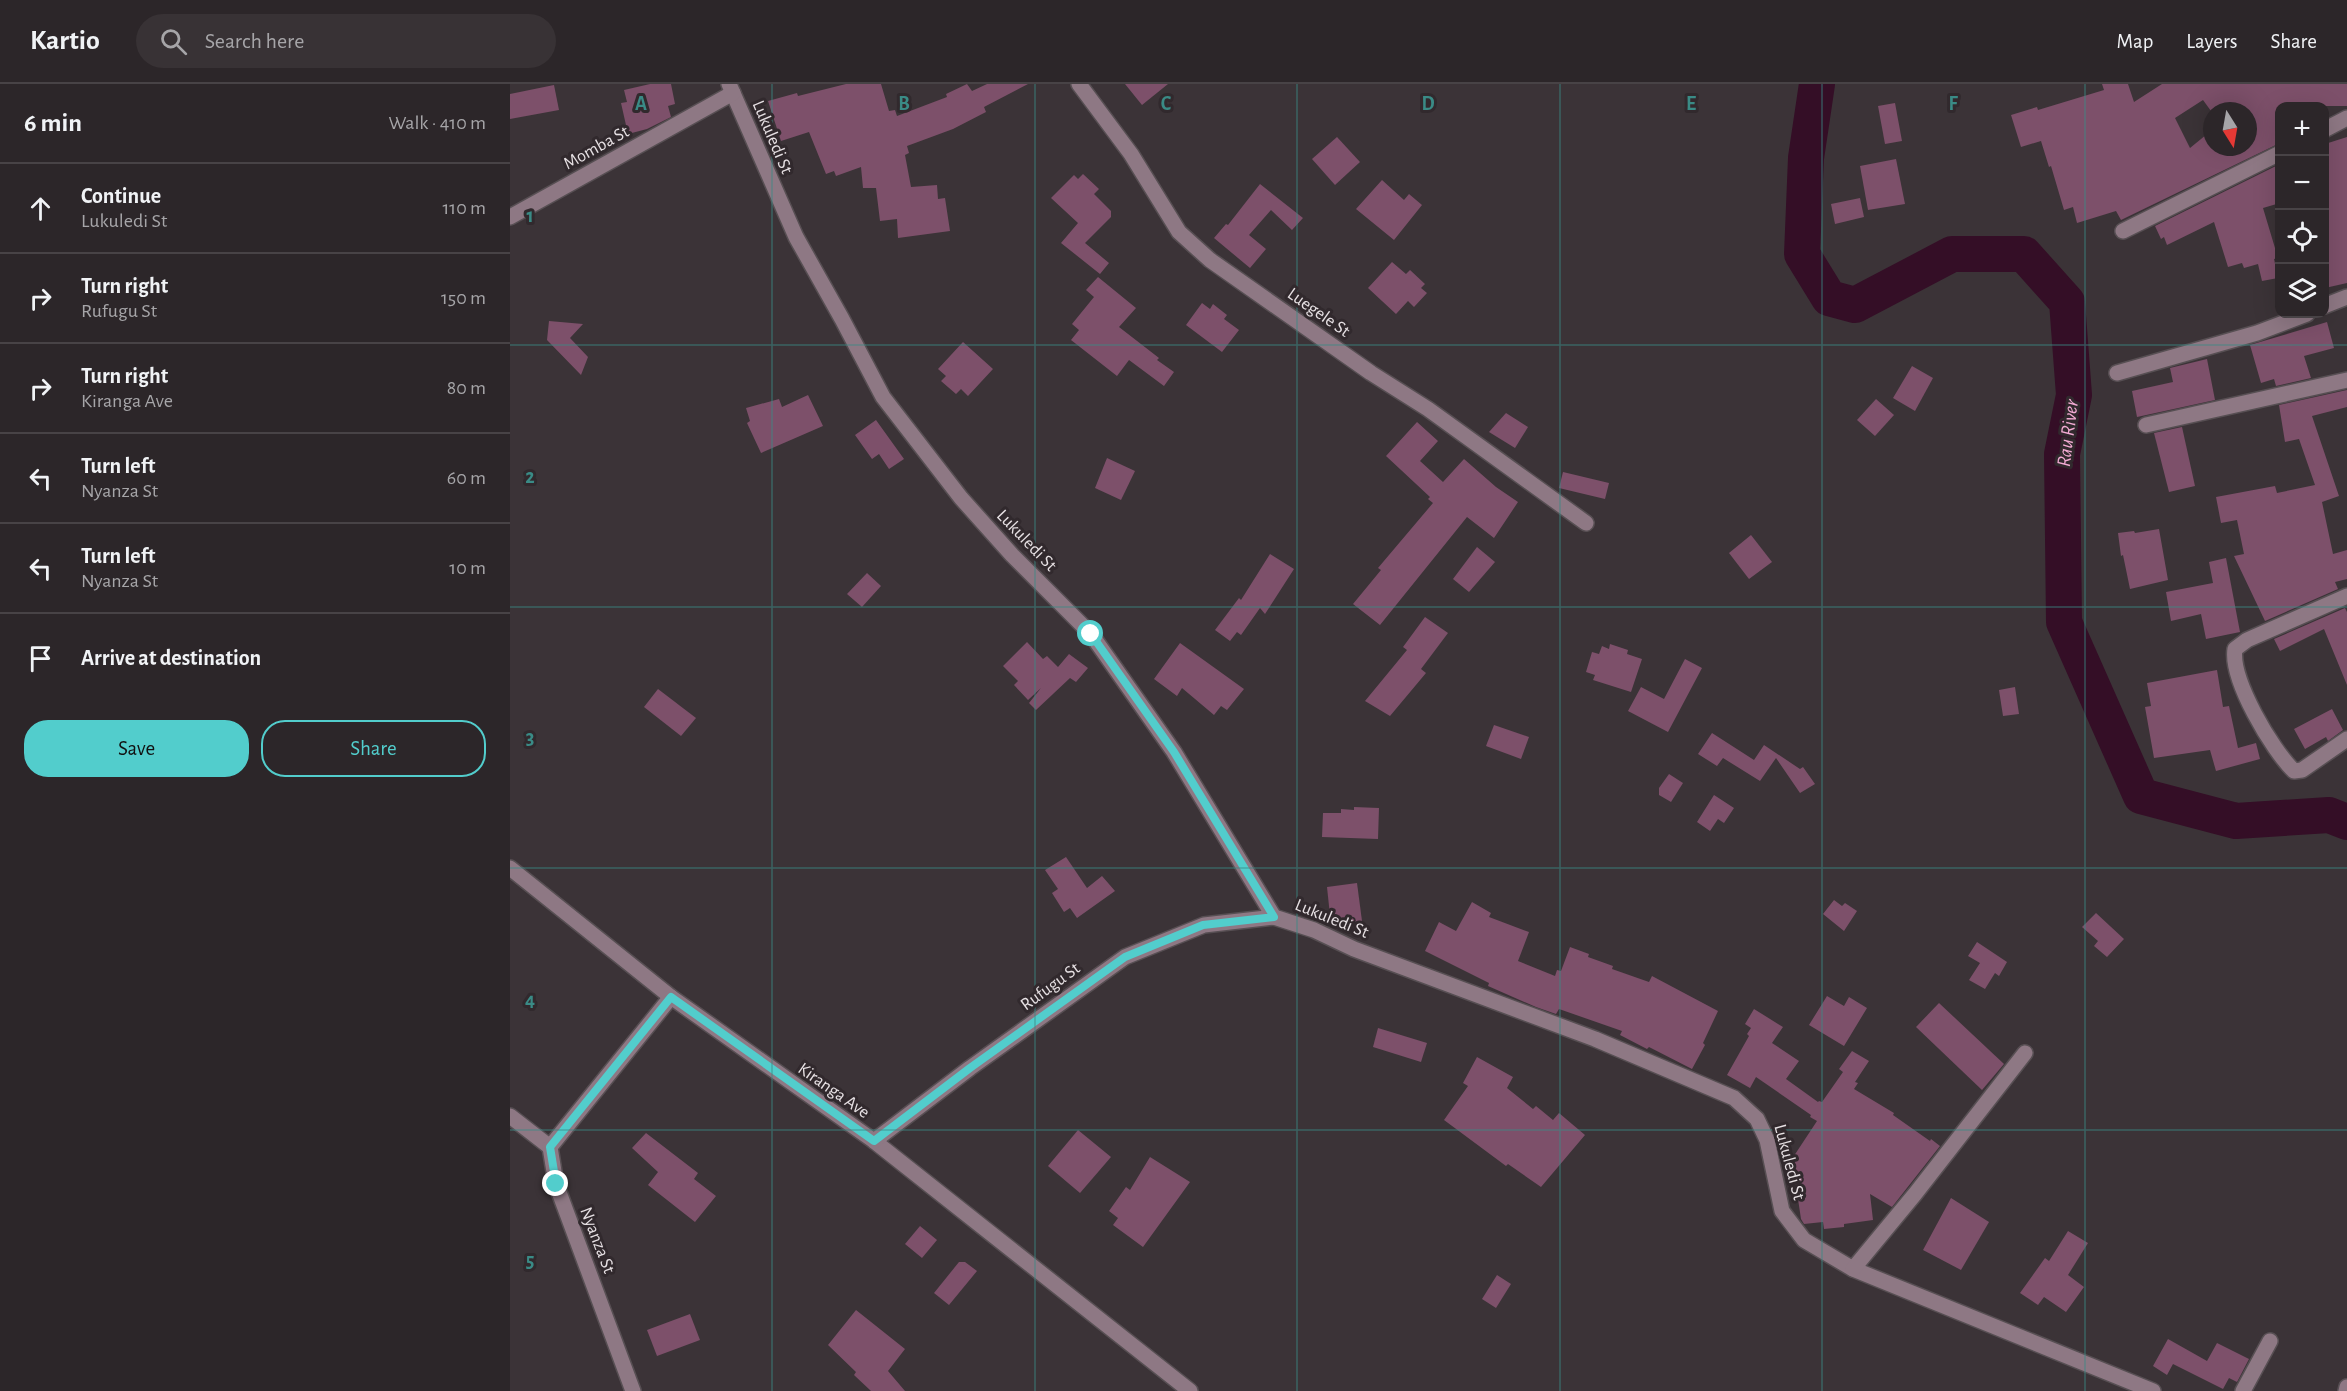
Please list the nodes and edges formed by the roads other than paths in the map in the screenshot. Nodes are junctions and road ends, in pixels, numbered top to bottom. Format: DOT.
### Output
graph roads {
  1 [pos="1079,84"];
  2 [pos="731,89"];
  3 [pos="2347,118"];
  4 [pos="2329,128"];
  5 [pos="2275,155"];
  6 [pos="510,217"];
  7 [pos="2123,231"];
  8 [pos="2347,297"];
  9 [pos="2329,304"];
  10 [pos="2296,318"];
  11 [pos="2117,373"];
  12 [pos="2347,380"];
  13 [pos="2146,425"];
  14 [pos="1586,523"];
  15 [pos="2347,596"];
  16 [pos="2347,739"];
  17 [pos="510,868"];
  18 [pos="1274,917"];
  19 [pos="671,997"];
  20 [pos="2025,1053"];
  21 [pos="510,1116"];
  22 [pos="874,1141"];
  23 [pos="550,1147"];
  24 [pos="1853,1269"];
  25 [pos="2270,1341"];
  26 [pos="633,1391"];
  27 [pos="1190,1391"];
  28 [pos="2153,1391"];
  29 [pos="2243,1391"];
  1 -- 14 [label="street, Luegele St"];
  2 -- 6 [label="street, Momba St"];
  2 -- 18 [label="street, Lukuledi St"];
  3 -- 4 [label="street"];
  5 -- 7 [label="street"];
  8 -- 9 [label="street"];
  10 -- 11 [label="street"];
  12 -- 13 [label="street"];
  15 -- 16 [label="street"];
  17 -- 19 [label="street, Kiranga Ave"];
  18 -- 22 [label="street, Rufugu St"];
  18 -- 24 [label="street, Lukuledi St"];
  19 -- 22 [label="street, Kiranga Ave"];
  19 -- 23 [label="street"];
  20 -- 24 [label="street"];
  21 -- 23 [label="street"];
  22 -- 27 [label="street, Kiranga Ave"];
  23 -- 26 [label="street, Nyanza St"];
  24 -- 28 [label="street, Lukuledi St"];
  25 -- 29 [label="street"];
}
